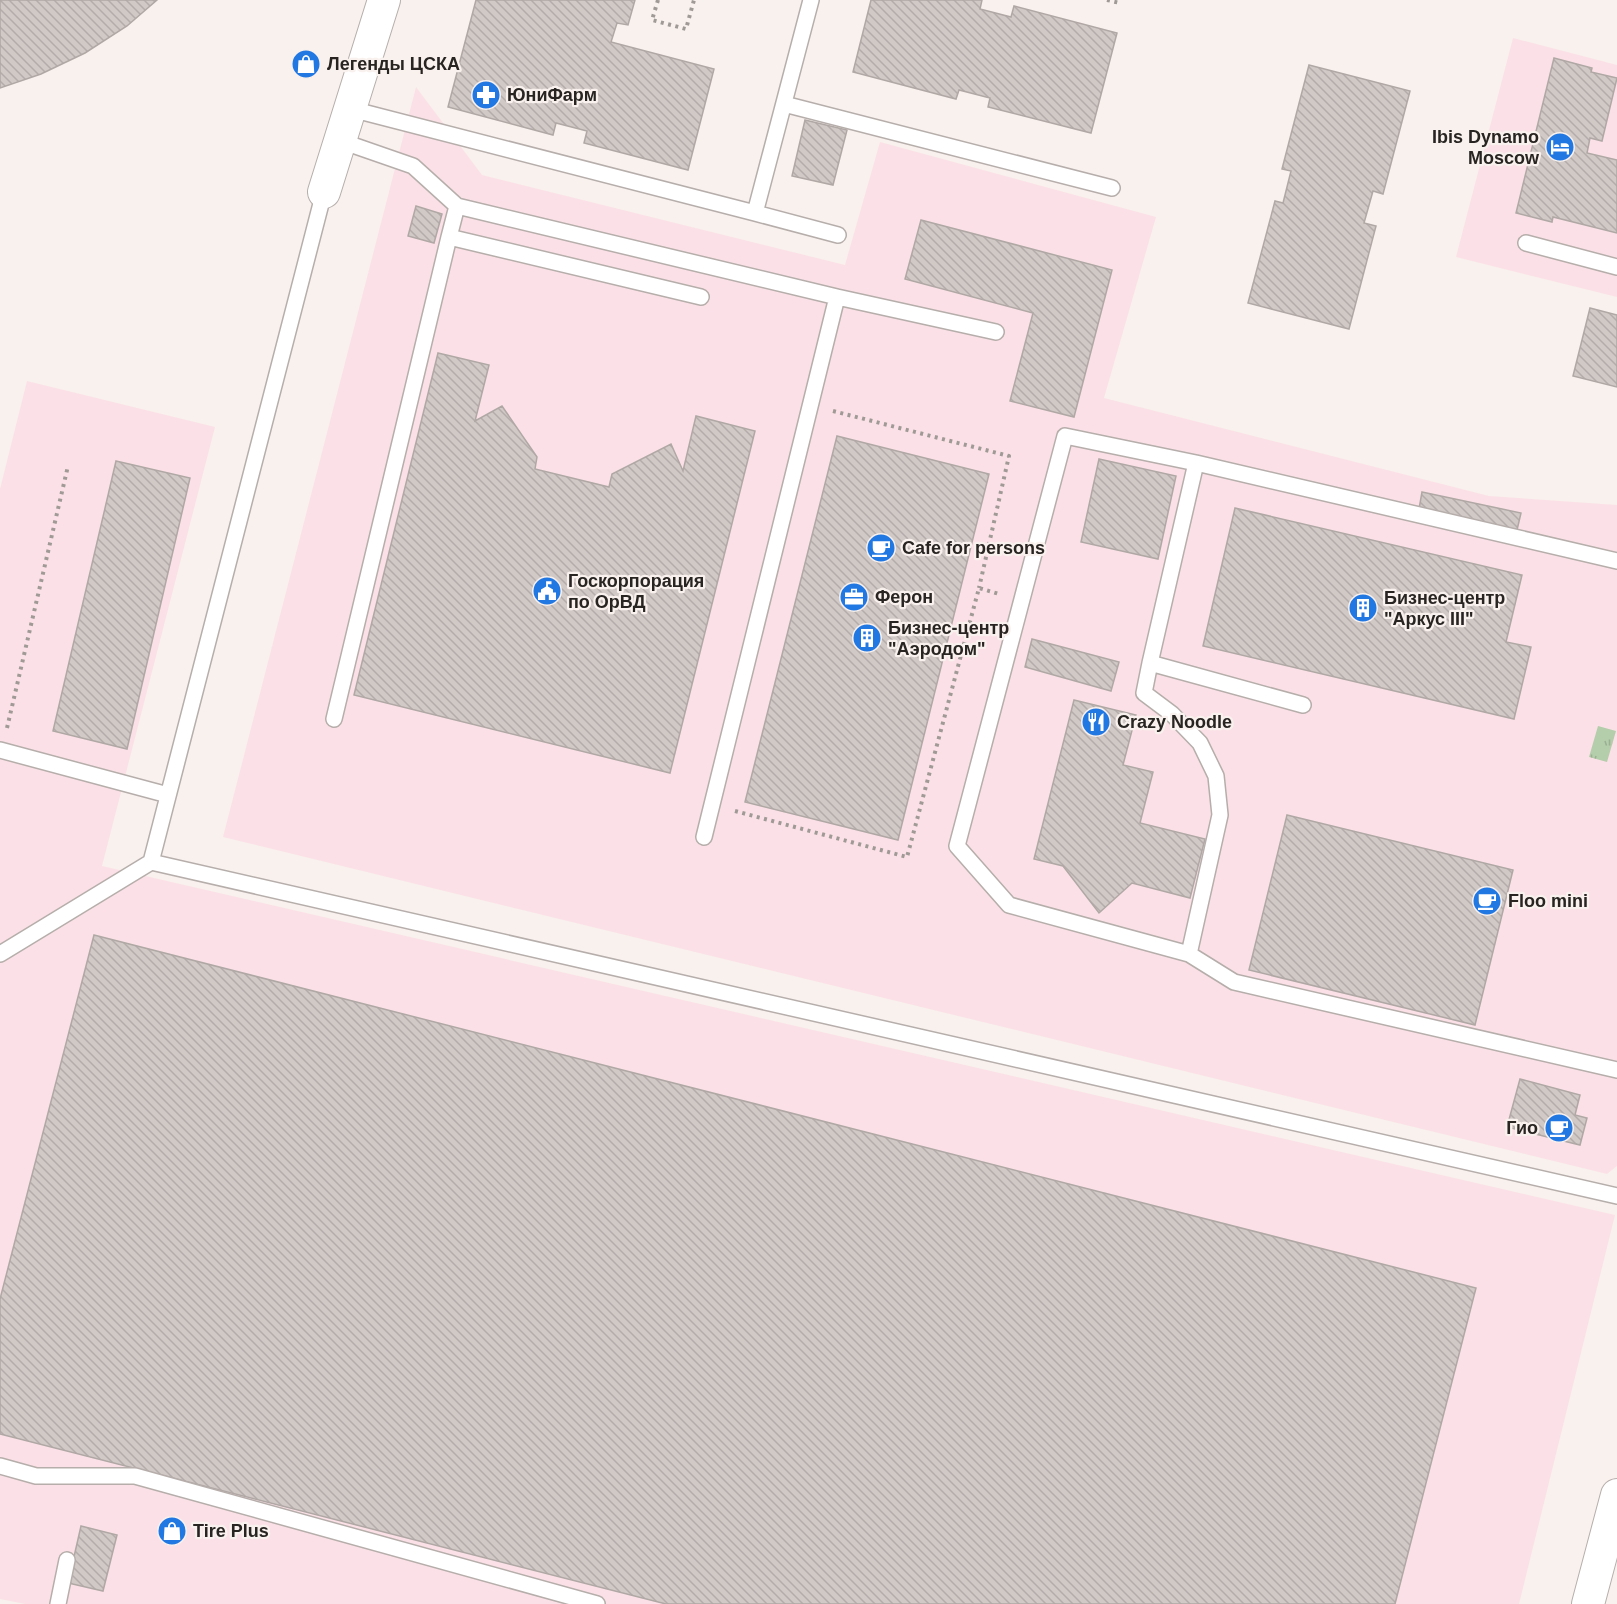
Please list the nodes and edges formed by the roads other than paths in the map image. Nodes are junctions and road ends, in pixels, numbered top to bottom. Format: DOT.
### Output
graph roads {
  1 [pos="384,0"];
  2 [pos="811,0"];
  3 [pos="784,104"];
  4 [pos="351,109"];
  5 [pos="341,141"];
  6 [pos="1112,188"];
  7 [pos="324,192"];
  8 [pos="457,206"];
  9 [pos="755,213"];
  10 [pos="838,235"];
  11 [pos="449,237"];
  12 [pos="1526,243"];
  13 [pos="1617,267"];
  14 [pos="701,297"];
  15 [pos="837,297"];
  16 [pos="996,332"];
  17 [pos="1196,463"];
  18 [pos="1617,561"];
  19 [pos="1150,663"];
  20 [pos="1303,705"];
  21 [pos="334,719"];
  22 [pos="1,750"];
  23 [pos="168,795"];
  24 [pos="704,837"];
  25 [pos="151,862"];
  26 [pos="0,954"];
  27 [pos="1189,954"];
  28 [pos="1617,1070"];
  29 [pos="1617,1196"];
  30 [pos="0,1466"];
  31 [pos="1617,1495"];
  32 [pos="67,1560"];
  33 [pos="58,1604"];
  34 [pos="597,1604"];
  35 [pos="1588,1604"];
  1 -- 4 [label="street"];
  2 -- 3 [label="lane"];
  3 -- 6 [label="lane"];
  3 -- 9 [label="lane"];
  4 -- 5 [label="street"];
  4 -- 9 [label="lane"];
  5 -- 7 [label="street"];
  5 -- 8 [label="lane"];
  7 -- 23 [label="lane"];
  8 -- 11 [label="lane"];
  8 -- 15 [label="lane"];
  9 -- 10 [label="lane"];
  11 -- 14 [label="lane"];
  11 -- 21 [label="lane"];
  12 -- 13 [label="lane"];
  15 -- 16 [label="lane"];
  15 -- 24 [label="lane"];
  17 -- 18 [label="lane"];
  17 -- 19 [label="lane"];
  17 -- 27 [label="lane"];
  19 -- 20 [label="lane"];
  19 -- 27 [label="lane"];
  22 -- 23 [label="lane"];
  23 -- 25 [label="lane"];
  25 -- 26 [label="lane"];
  25 -- 29 [label="lane"];
  27 -- 28 [label="lane"];
  30 -- 34 [label="lane"];
  31 -- 35 [label="street"];
  32 -- 33 [label="lane"];
}
